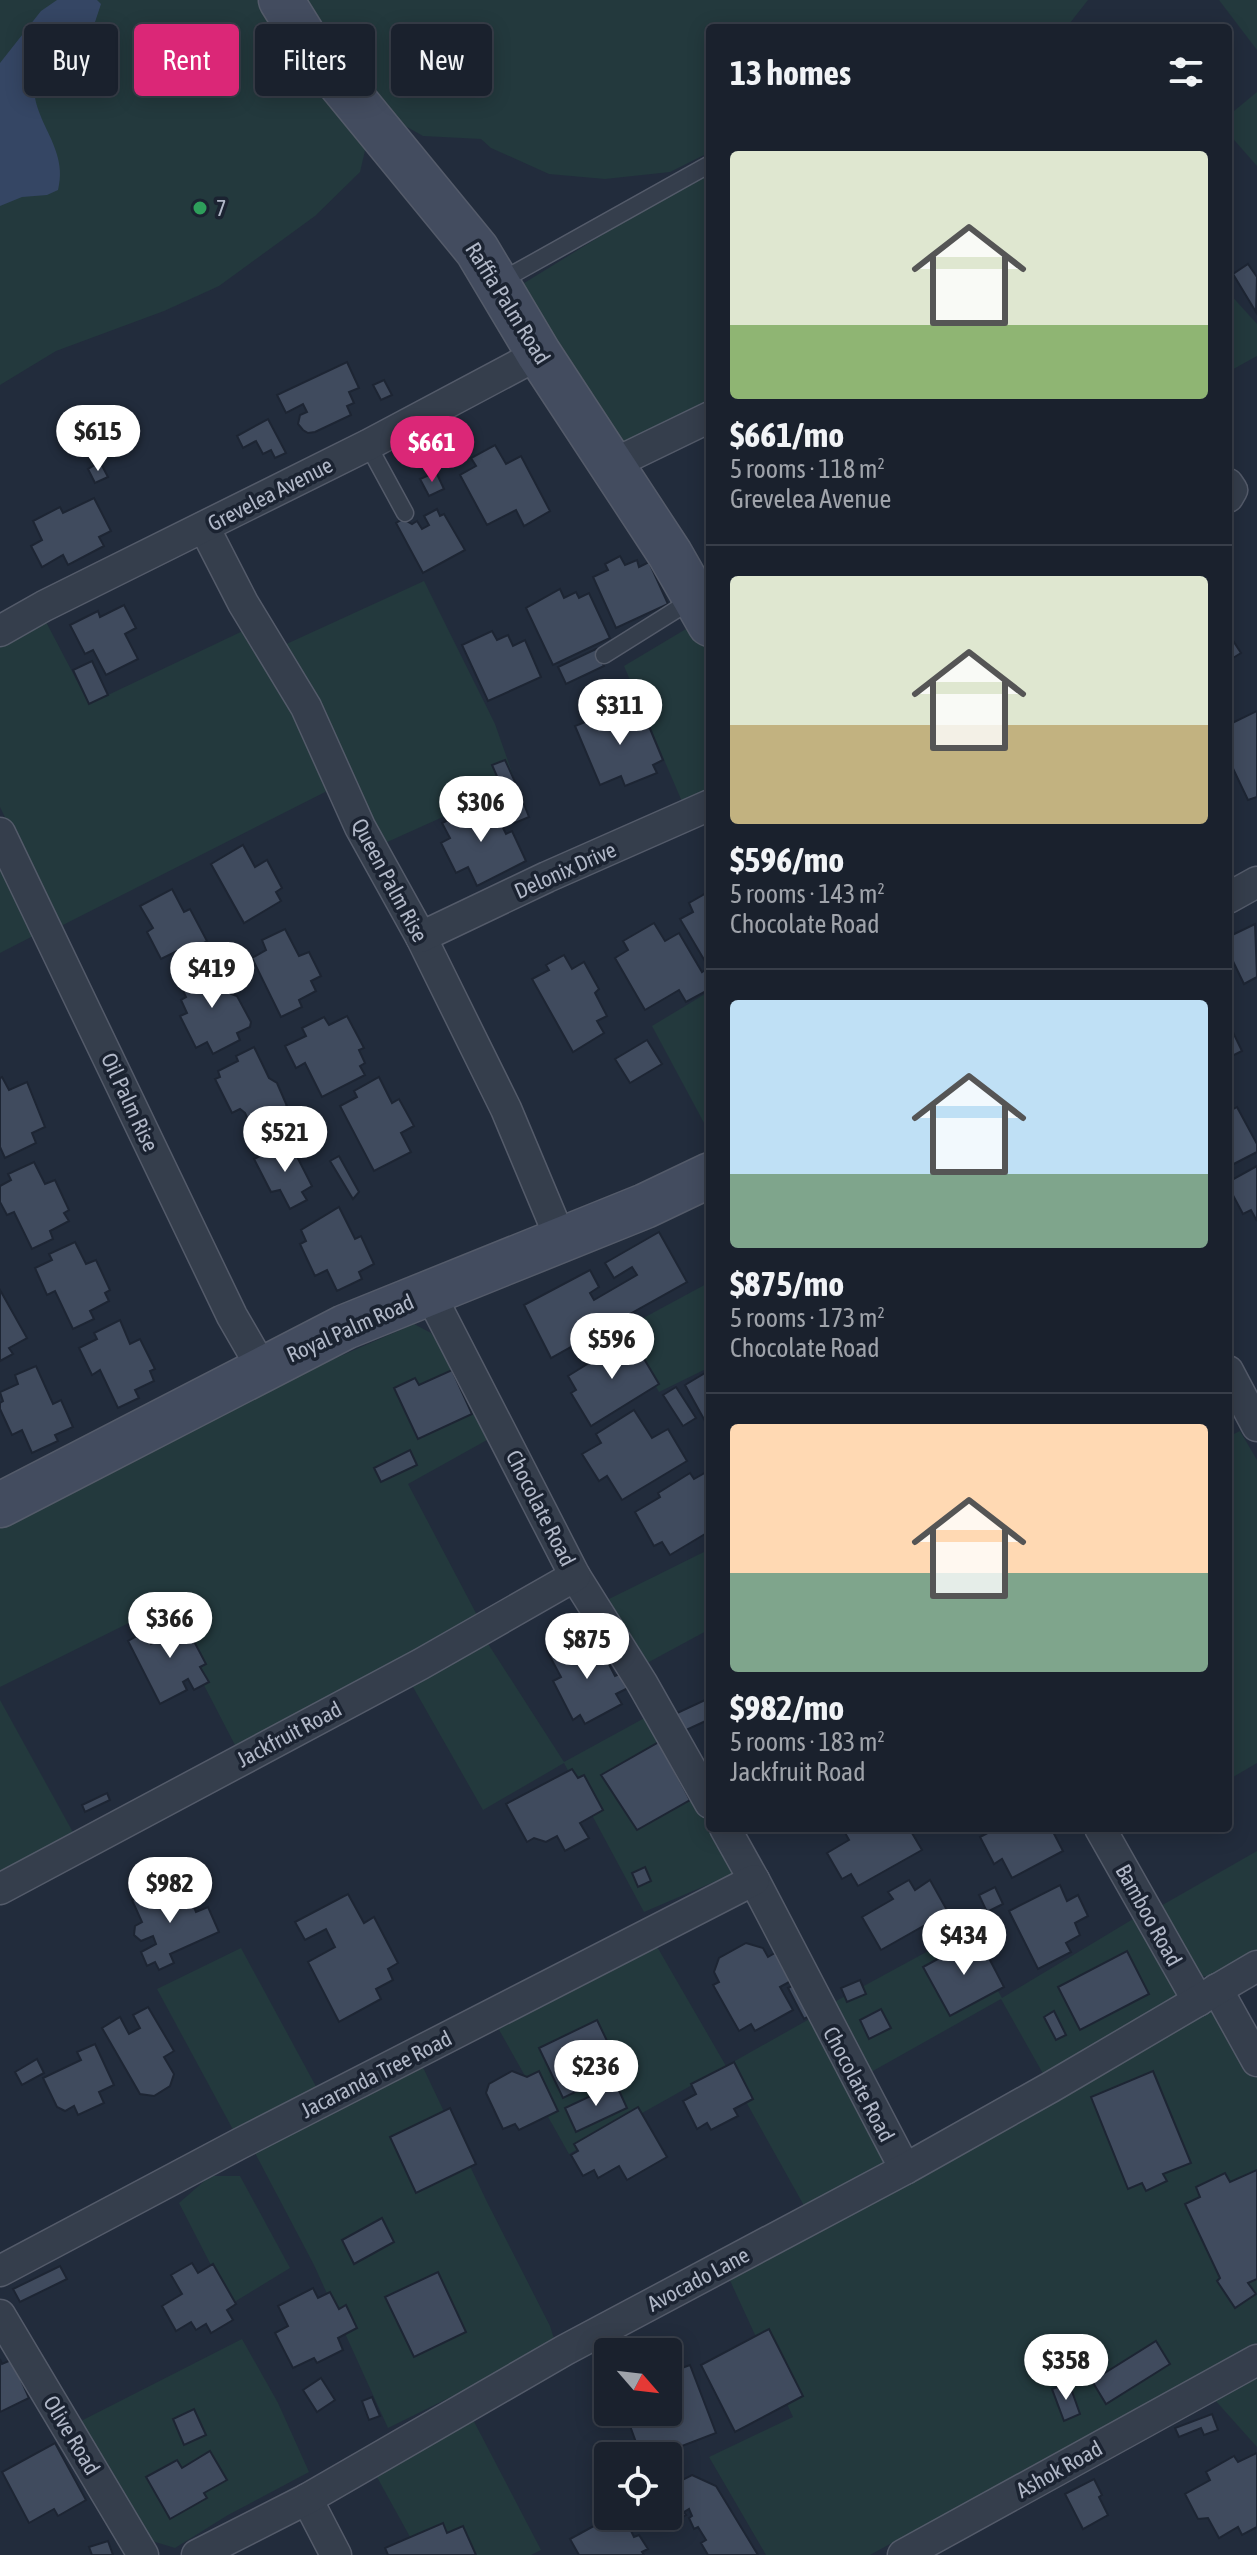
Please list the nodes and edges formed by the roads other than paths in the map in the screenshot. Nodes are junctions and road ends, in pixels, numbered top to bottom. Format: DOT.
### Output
graph roads {
  1 [pos="281,0"];
  2 [pos="706,166"];
  3 [pos="498,283"];
  4 [pos="539,354"];
  5 [pos="706,419"];
  6 [pos="368,445"];
  7 [pos="611,465"];
  8 [pos="405,513"];
  9 [pos="204,527"];
  10 [pos="703,610"];
  11 [pos="0,631"];
  12 [pos="604,655"];
  13 [pos="706,807"];
  14 [pos="0,833"];
  15 [pos="1257,882"];
  16 [pos="1232,896"];
  17 [pos="421,937"];
  18 [pos="706,1177"];
  19 [pos="561,1240"];
  20 [pos="429,1292"];
  21 [pos="262,1368"];
  22 [pos="1232,1379"];
  23 [pos="1257,1426"];
  24 [pos="0,1505"];
  25 [pos="575,1576"];
  26 [pos="706,1796"];
  27 [pos="727,1832"];
  28 [pos="1103,1832"];
  29 [pos="754,1880"];
  30 [pos="0,1889"];
  31 [pos="1257,1966"];
  32 [pos="1208,1995"];
  33 [pos="1257,2061"];
  34 [pos="905,2169"];
  35 [pos="0,2271"];
  36 [pos="0,2315"];
  37 [pos="1257,2360"];
  38 [pos="307,2499"];
  39 [pos="143,2555"];
  40 [pos="197,2555"];
  41 [pos="336,2555"];
  42 [pos="903,2555"];
  1 -- 3 [label="street, Raffia Palm Road"];
  2 -- 3 [label="lane"];
  3 -- 4 [label="street, Raffia Palm Road"];
  4 -- 6 [label="street, Grevelea Avenue"];
  4 -- 7 [label="street, Raffia Palm Road"];
  5 -- 7 [label="street"];
  6 -- 8 [label="lane"];
  6 -- 9 [label="street, Grevelea Avenue"];
  7 -- 10 [label="street, Raffia Palm Road"];
  9 -- 11 [label="street, Grevelea Avenue"];
  9 -- 17 [label="street, Queen Palm Rise"];
  10 -- 12 [label="lane"];
  13 -- 17 [label="street, Delonix Drive"];
  14 -- 21 [label="street, Oil Palm Rise"];
  15 -- 16 [label="street"];
  17 -- 19 [label="street, Queen Palm Rise"];
  18 -- 19 [label="street, Royal Palm Road"];
  19 -- 20 [label="street, Royal Palm Road"];
  20 -- 21 [label="street, Royal Palm Road"];
  20 -- 25 [label="street, Chocolate Road"];
  21 -- 24 [label="street, Royal Palm Road"];
  22 -- 23 [label="street"];
  25 -- 26 [label="street, Chocolate Road"];
  25 -- 30 [label="street, Jackfruit Road"];
  27 -- 29 [label="street, Chocolate Road"];
  28 -- 32 [label="street, Bamboo Road"];
  29 -- 34 [label="street, Chocolate Road"];
  29 -- 35 [label="street, Jacaranda Tree Road"];
  31 -- 32 [label="street, Avocado Lane"];
  32 -- 33 [label="street, Bamboo Road"];
  32 -- 34 [label="street, Avocado Lane"];
  34 -- 38 [label="street, Avocado Lane"];
  36 -- 39 [label="street, Olive Road"];
  37 -- 42 [label="street, Ashok Road"];
  38 -- 40 [label="street, Avocado Lane"];
  38 -- 41 [label="street"];
}
